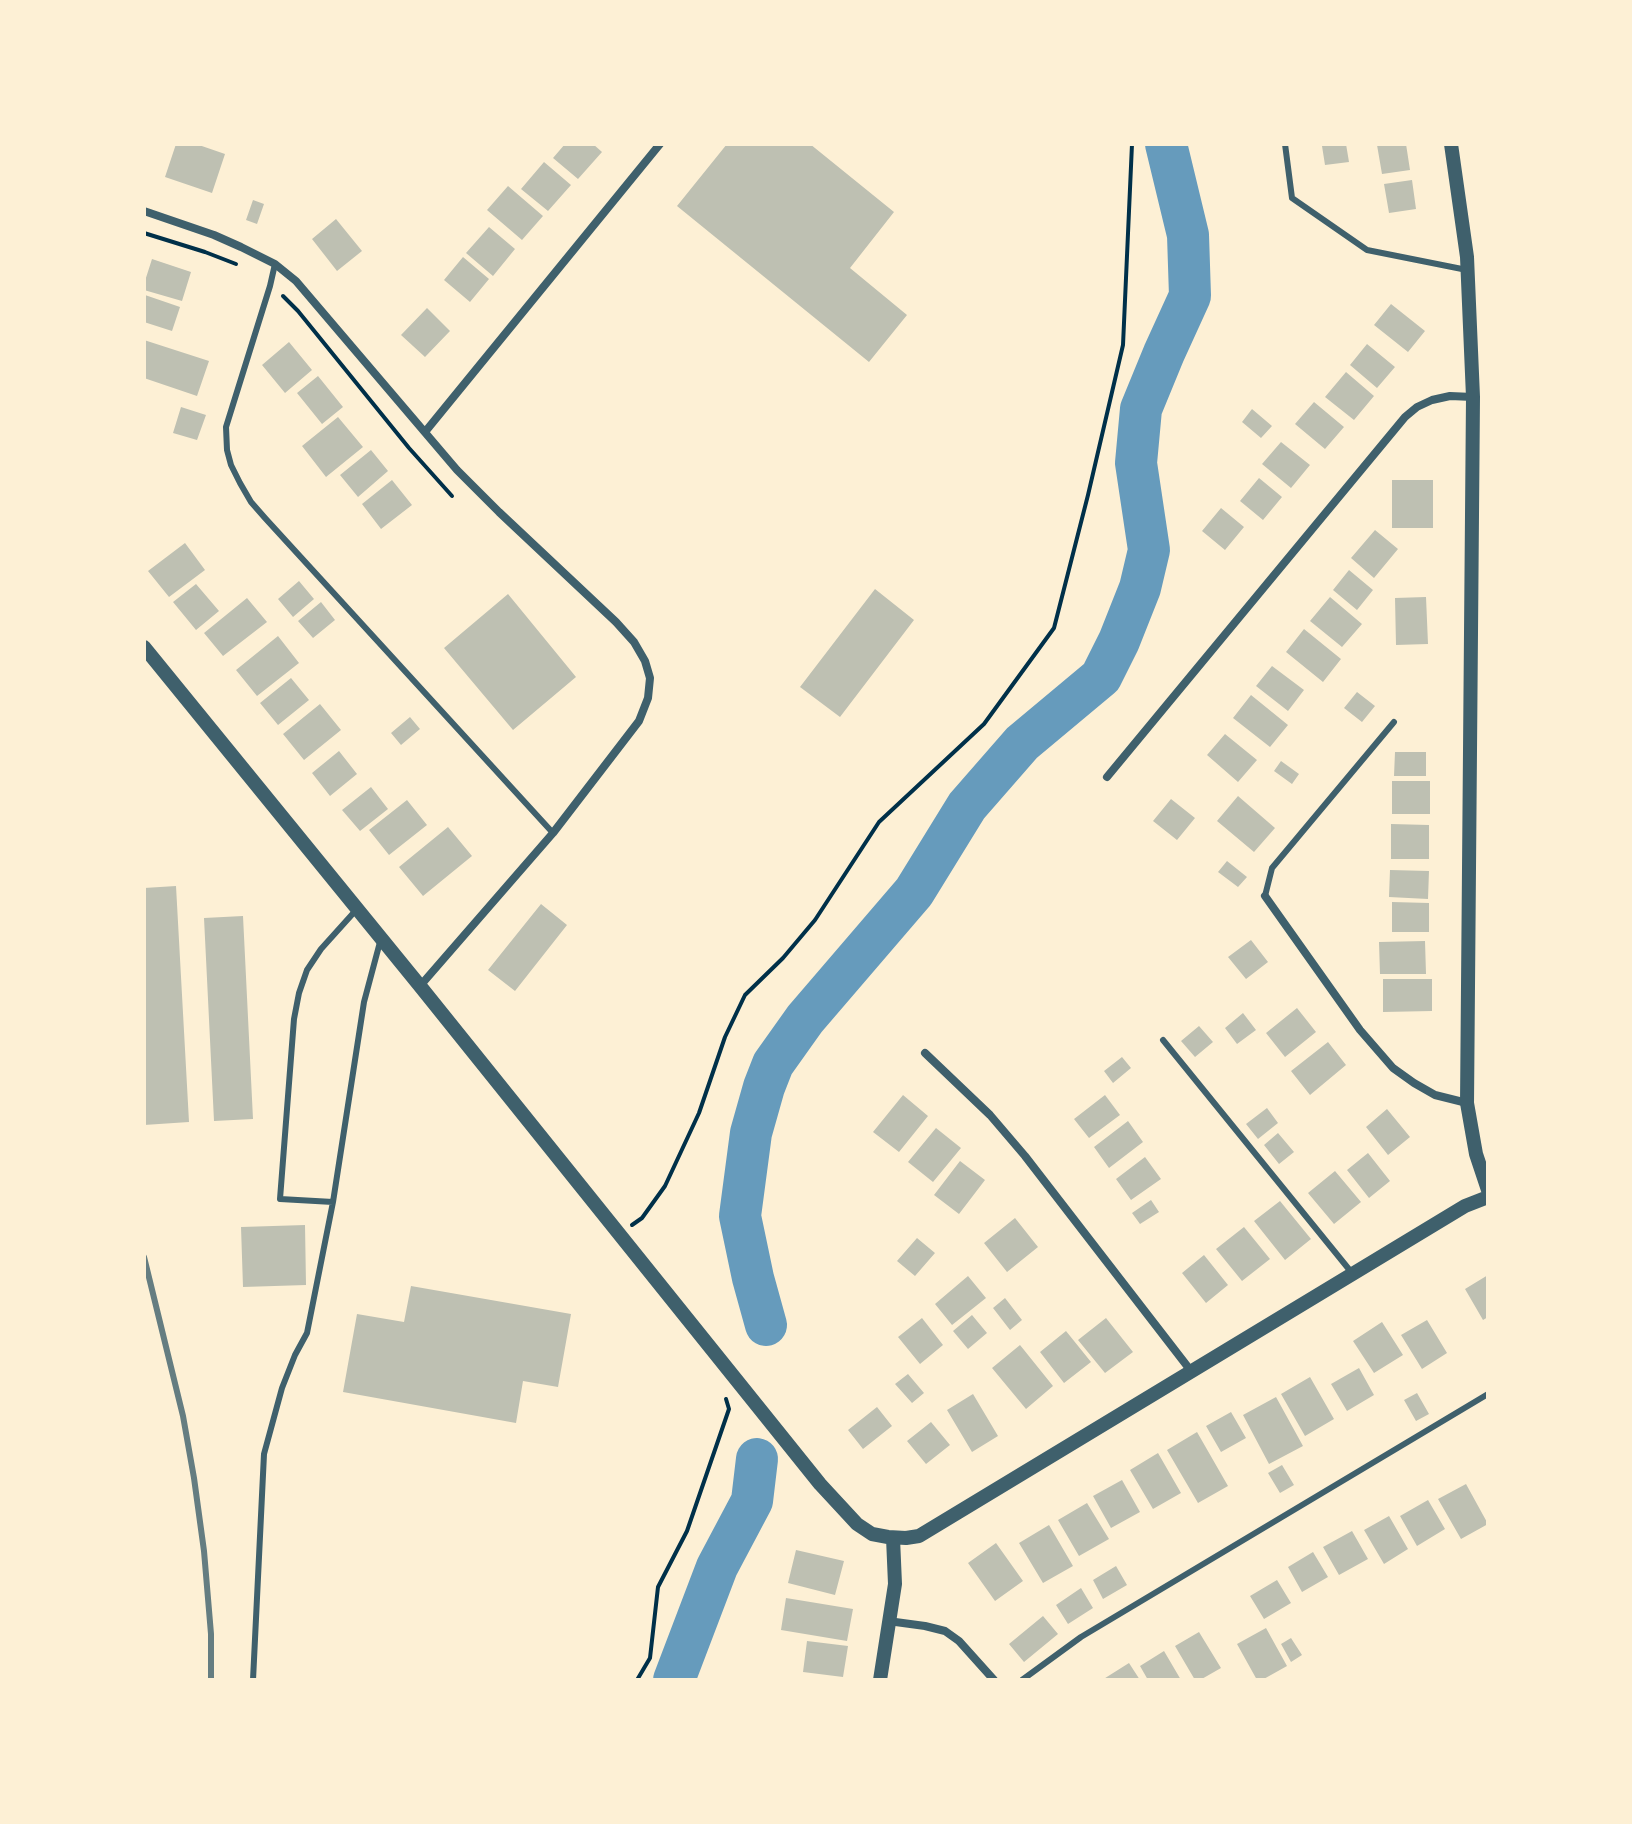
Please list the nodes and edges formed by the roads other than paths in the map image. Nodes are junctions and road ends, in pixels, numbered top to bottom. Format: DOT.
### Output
graph roads {
  1 [pos="660,144"];
  2 [pos="1285,144"];
  3 [pos="1451,144"];
  4 [pos="144,211"];
  5 [pos="275,264"];
  6 [pos="1467,270"];
  7 [pos="1473,397"];
  8 [pos="425,432"];
  9 [pos="144,647"];
  10 [pos="1394,722"];
  11 [pos="1107,777"];
  12 [pos="553,833"];
  13 [pos="1265,896"];
  14 [pos="357,909"];
  15 [pos="381,938"];
  16 [pos="420,986"];
  17 [pos="1163,1040"];
  18 [pos="925,1053"];
  19 [pos="1467,1103"];
  20 [pos="1488,1190"];
  21 [pos="1488,1197"];
  22 [pos="333,1202"];
  23 [pos="1352,1274"];
  24 [pos="1191,1371"];
  25 [pos="1488,1394"];
  26 [pos="893,1538"];
  27 [pos="888,1621"];
  28 [pos="253,1680"];
  29 [pos="880,1680"];
  30 [pos="994,1680"];
  31 [pos="1022,1680"];
  1 -- 8 [label="street"];
  2 -- 6 [label="lane"];
  3 -- 6 [label="street"];
  4 -- 5 [label="street"];
  5 -- 8 [label="street"];
  5 -- 12 [label="lane"];
  6 -- 7 [label="street"];
  7 -- 11 [label="street"];
  7 -- 19 [label="street"];
  8 -- 12 [label="street"];
  9 -- 14 [label="street"];
  10 -- 13 [label="lane"];
  12 -- 16 [label="street"];
  13 -- 19 [label="street"];
  14 -- 15 [label="street"];
  14 -- 22 [label="lane"];
  15 -- 16 [label="street"];
  15 -- 22 [label="lane"];
  16 -- 26 [label="street"];
  17 -- 23 [label="lane"];
  18 -- 24 [label="street"];
  19 -- 20 [label="street"];
  21 -- 23 [label="street"];
  22 -- 28 [label="lane"];
  23 -- 24 [label="street"];
  24 -- 26 [label="street"];
  25 -- 31 [label="lane"];
  26 -- 27 [label="street"];
  27 -- 29 [label="street"];
  27 -- 30 [label="street"];
}
